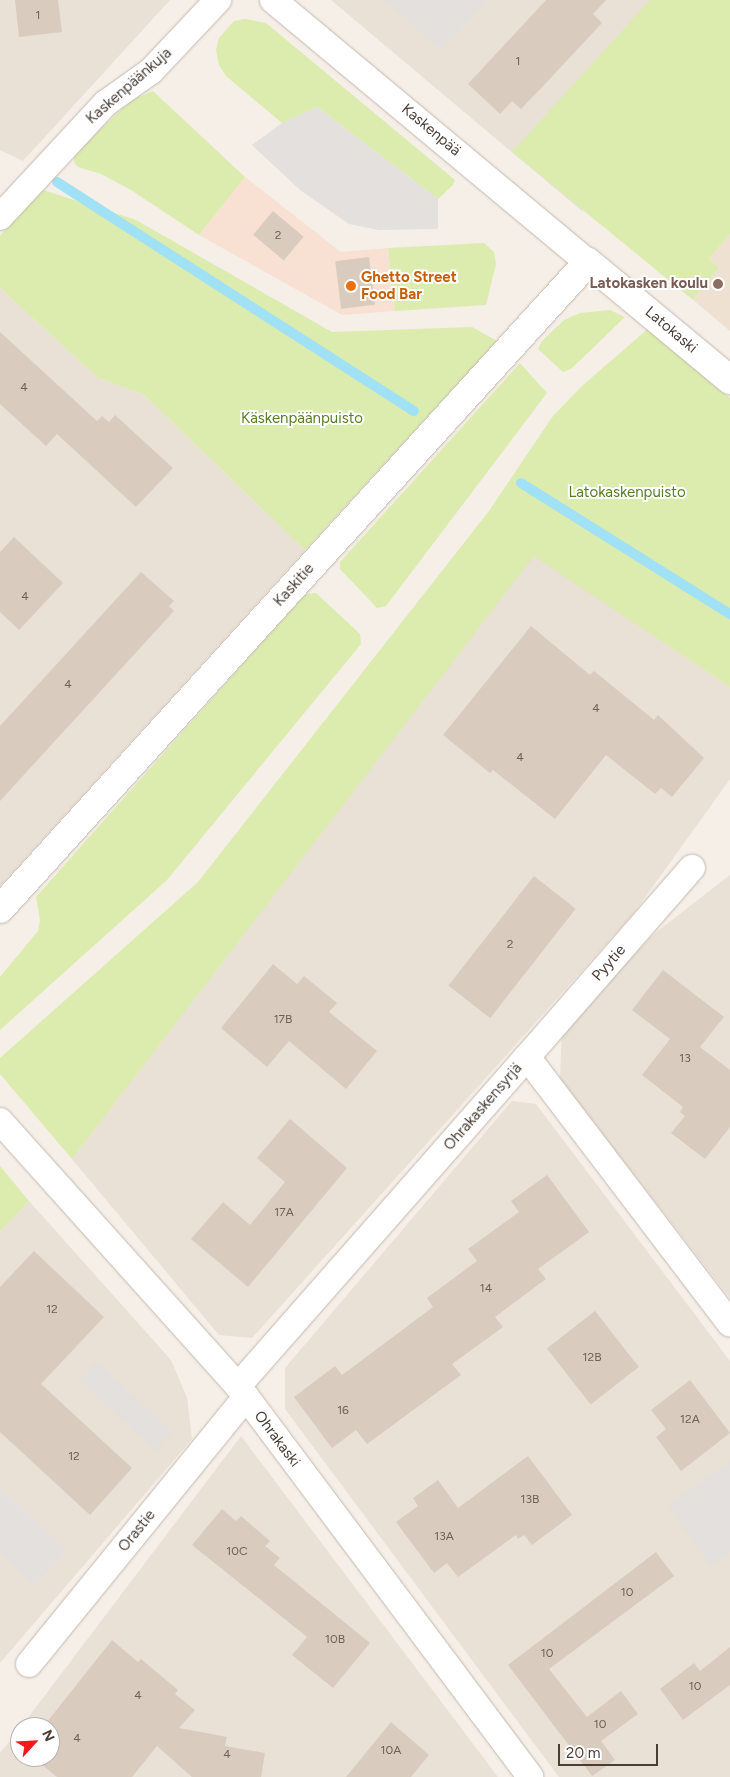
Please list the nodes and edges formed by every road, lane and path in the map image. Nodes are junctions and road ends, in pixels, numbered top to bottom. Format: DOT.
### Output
graph roads {
  1 [pos="218,0"];
  2 [pos="273,0"];
  3 [pos="0,216"];
  4 [pos="588,262"];
  5 [pos="730,380"];
  6 [pos="692,868"];
  7 [pos="0,909"];
  8 [pos="527,1057"];
  9 [pos="0,1121"];
  10 [pos="730,1324"];
  11 [pos="242,1392"];
  12 [pos="29,1664"];
  13 [pos="530,1777"];
  1 -- 3 [label="street, Kaskenpäänkuja"];
  2 -- 4 [label="street, Kaskenpää"];
  4 -- 5 [label="street, Latokaski"];
  4 -- 7 [label="street, Kaskitie"];
  6 -- 8 [label="street, Pyytie"];
  8 -- 10 [label="street, Ohrakaskensyrjä"];
  8 -- 11 [label="street, Ohrakaskensyrjä"];
  9 -- 11 [label="street, Ohrakaski"];
  11 -- 12 [label="street, Orastie"];
  11 -- 13 [label="street, Ohrakaski"];
}
